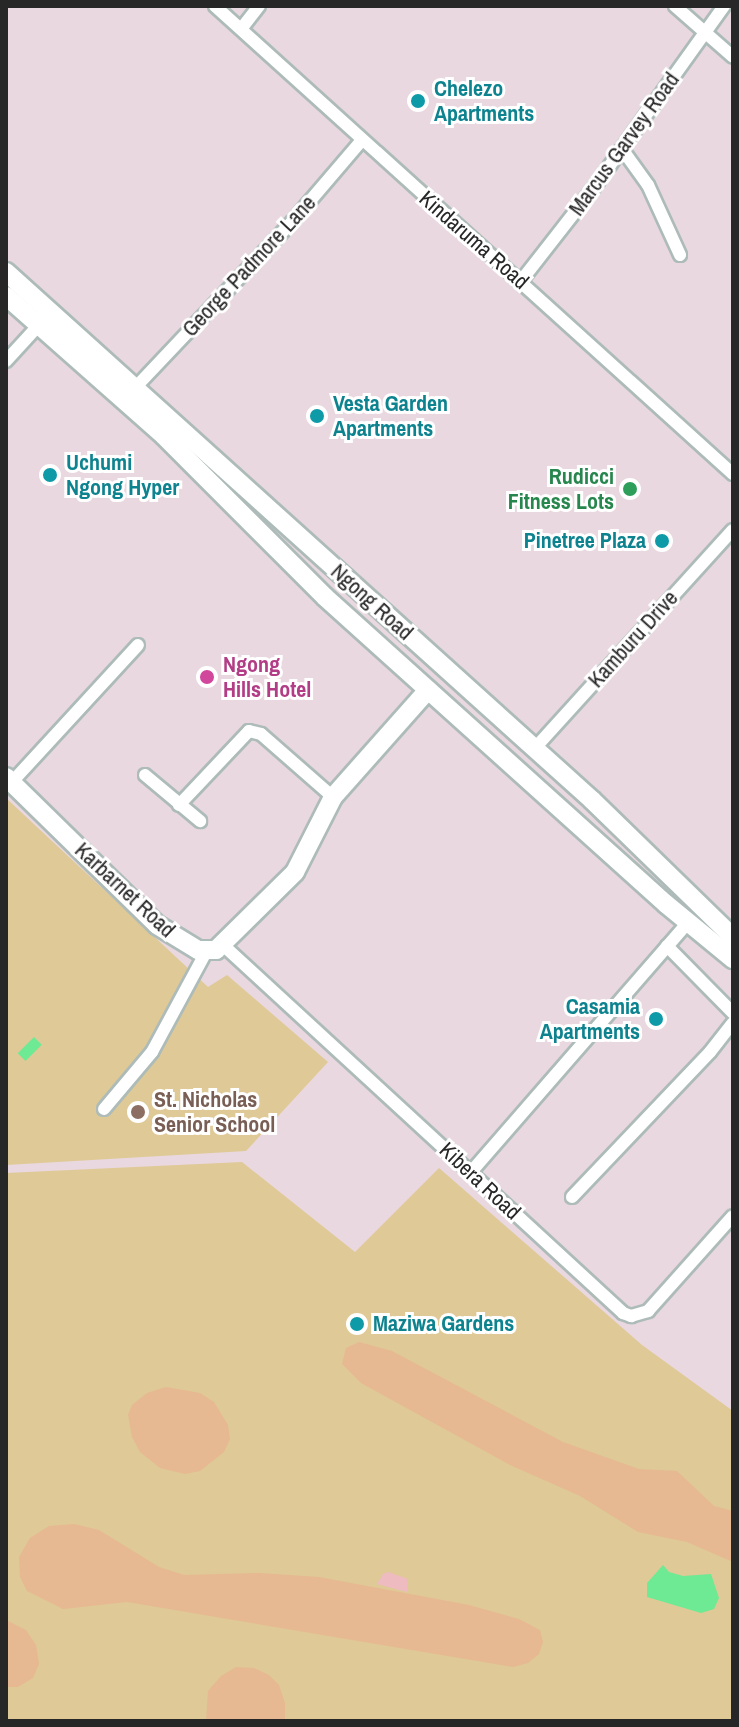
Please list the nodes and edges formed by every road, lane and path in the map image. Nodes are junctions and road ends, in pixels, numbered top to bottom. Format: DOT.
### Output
graph roads {
  1 [pos="215,6"];
  2 [pos="259,6"];
  3 [pos="675,6"];
  4 [pos="724,6"];
  5 [pos="241,29"];
  6 [pos="706,32"];
  7 [pos="733,57"];
  8 [pos="362,140"];
  9 [pos="622,149"];
  10 [pos="680,255"];
  11 [pos="6,272"];
  12 [pos="521,281"];
  13 [pos="6,296"];
  14 [pos="38,326"];
  15 [pos="6,361"];
  16 [pos="134,389"];
  17 [pos="733,473"];
  18 [pos="733,530"];
  19 [pos="344,577"];
  20 [pos="325,597"];
  21 [pos="138,645"];
  22 [pos="428,690"];
  23 [pos="535,748"];
  24 [pos="145,775"];
  25 [pos="9,780"];
  26 [pos="333,797"];
  27 [pos="592,800"];
  28 [pos="179,805"];
  29 [pos="571,818"];
  30 [pos="200,821"];
  31 [pos="688,922"];
  32 [pos="733,937"];
  33 [pos="667,946"];
  34 [pos="215,948"];
  35 [pos="733,959"];
  36 [pos="733,1013"];
  37 [pos="733,1023"];
  38 [pos="104,1109"];
  39 [pos="471,1172"];
  40 [pos="572,1197"];
  41 [pos="733,1216"];
  1 -- 5 [label="street, Kindaruma Road"];
  2 -- 5 [label="street"];
  3 -- 6 [label="street"];
  4 -- 6 [label="street, Marcus Garvey Road"];
  5 -- 8 [label="street, Kindaruma Road"];
  6 -- 7 [label="street"];
  6 -- 9 [label="street, Marcus Garvey Road"];
  8 -- 12 [label="street, Kindaruma Road"];
  8 -- 16 [label="street, George Padmore Lane"];
  9 -- 10 [label="street"];
  9 -- 12 [label="street, Marcus Garvey Road"];
  11 -- 16 [label="main road, Ngong Road"];
  12 -- 17 [label="street, Kindaruma Road"];
  13 -- 14 [label="main road, Ngong Road"];
  14 -- 15 [label="street"];
  14 -- 20 [label="main road, Ngong Road"];
  16 -- 19 [label="main road, Ngong Road"];
  18 -- 23 [label="street, Kamburu Drive"];
  19 -- 20 [label="main road"];
  19 -- 23 [label="main road, Ngong Road"];
  20 -- 22 [label="main road, Ngong Road"];
  21 -- 25 [label="street"];
  22 -- 26 [label="main road"];
  22 -- 29 [label="main road, Ngong Road"];
  23 -- 27 [label="main road, Ngong Road"];
  24 -- 28 [label="street"];
  25 -- 34 [label="main road, Karbarnet Road"];
  26 -- 28 [label="street"];
  26 -- 34 [label="main road"];
  27 -- 29 [label="main road"];
  27 -- 32 [label="main road, Ngong Road"];
  28 -- 30 [label="street"];
  29 -- 31 [label="main road, Ngong Road"];
  31 -- 33 [label="street"];
  31 -- 35 [label="main road, Ngong Road"];
  33 -- 36 [label="street"];
  33 -- 39 [label="street"];
  34 -- 38 [label="street"];
  34 -- 39 [label="street, Kibera Road"];
  37 -- 40 [label="street"];
  39 -- 41 [label="street, Kibera Road"];
}
